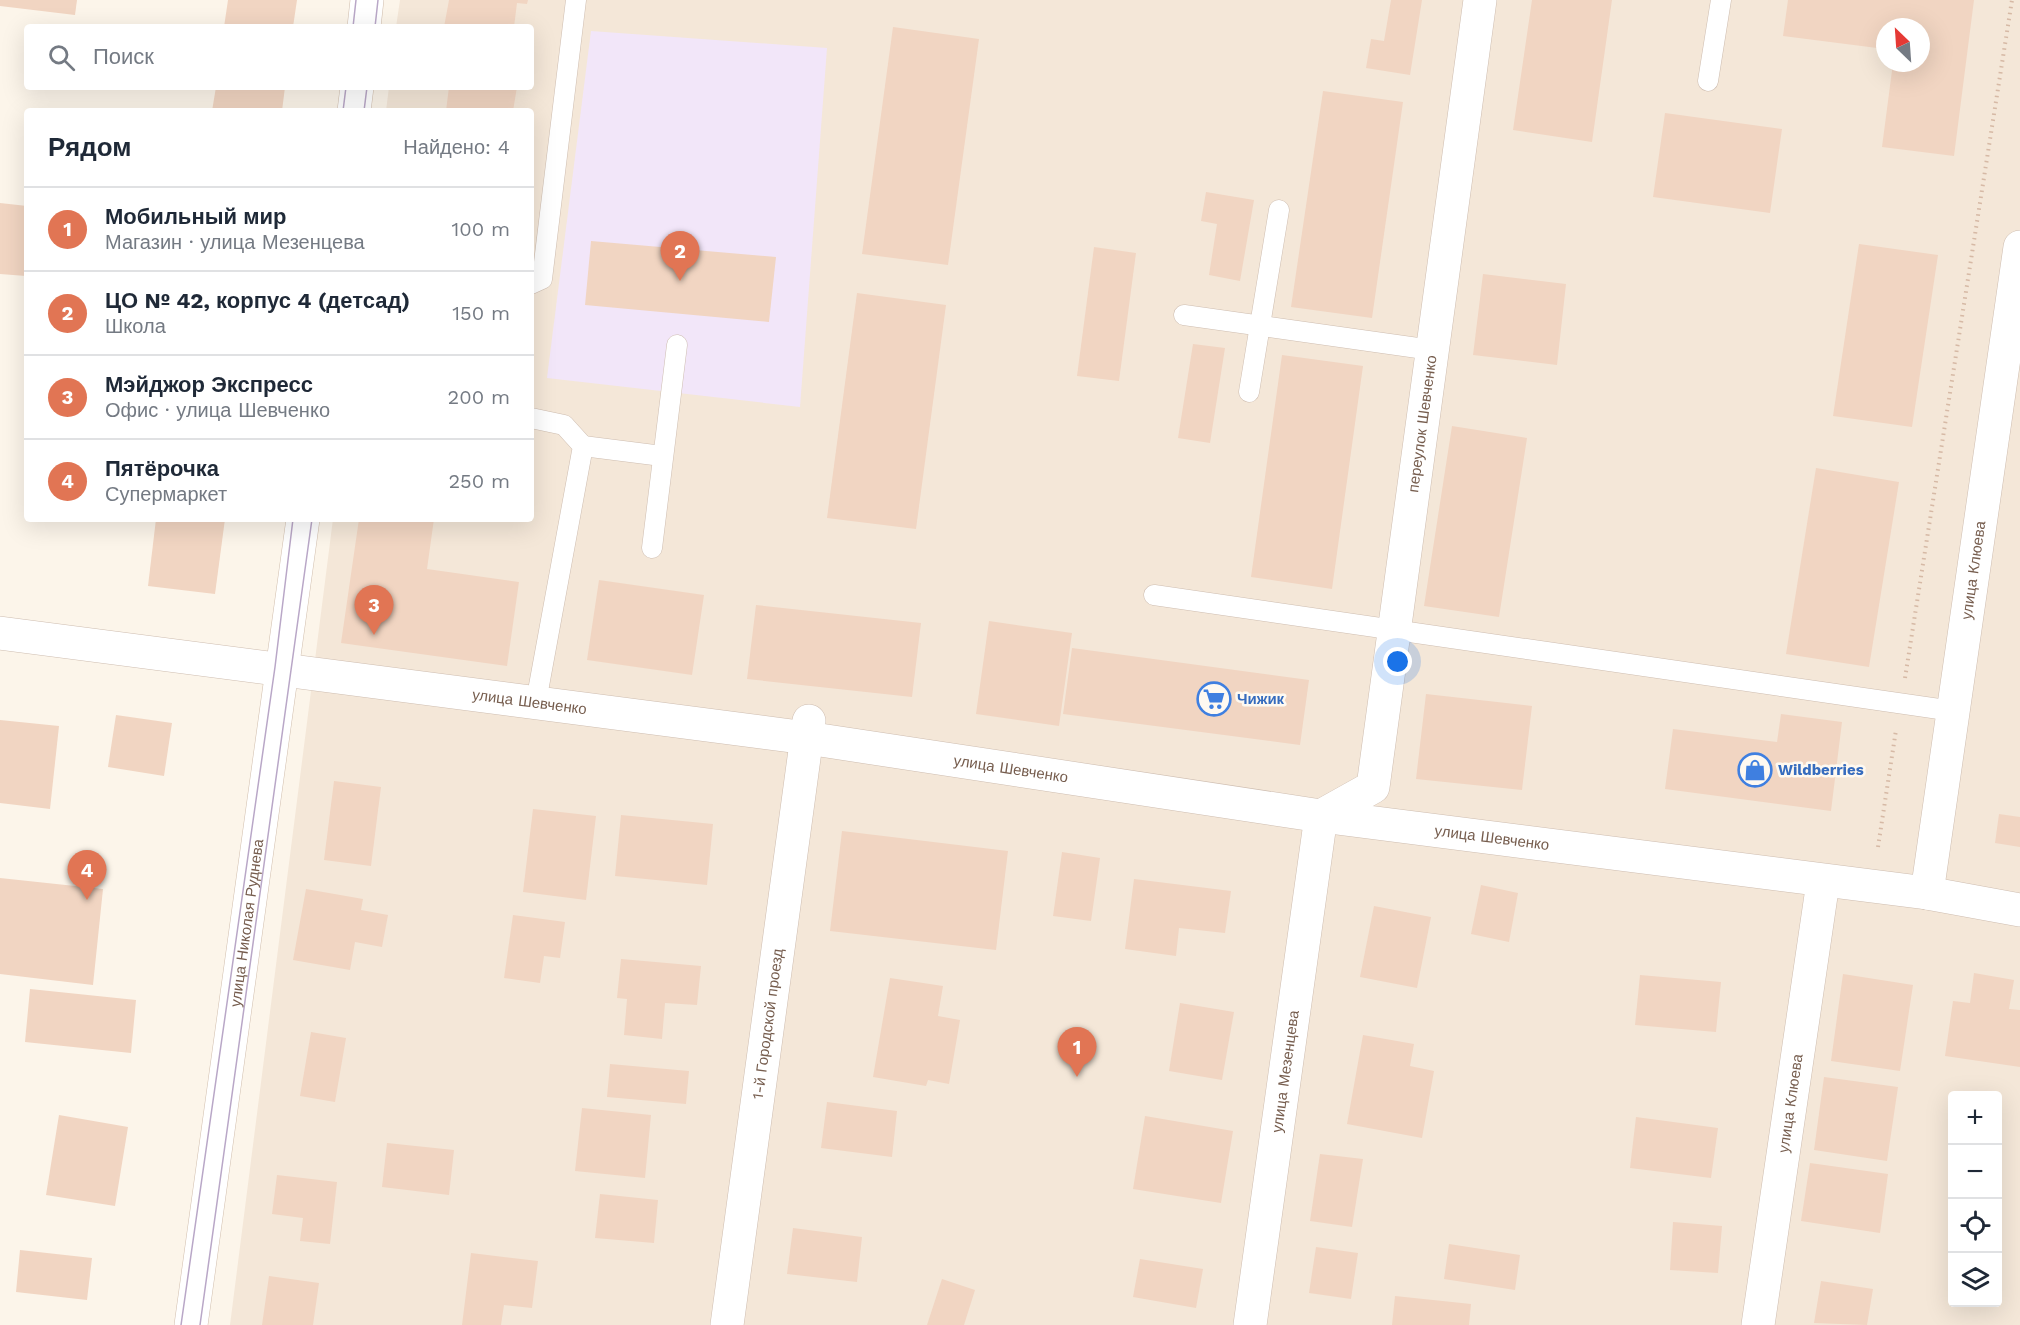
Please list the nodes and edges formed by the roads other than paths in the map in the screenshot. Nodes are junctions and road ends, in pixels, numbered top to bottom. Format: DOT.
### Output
graph roads {
  1 [pos="367,0"];
  2 [pos="576,0"];
  3 [pos="1480,0"];
  4 [pos="1722,0"];
  5 [pos="364,24"];
  6 [pos="1708,81"];
  7 [pos="357,90"];
  8 [pos="354,108"];
  9 [pos="1279,210"];
  10 [pos="2020,248"];
  11 [pos="534,283"];
  12 [pos="1184,315"];
  13 [pos="1259,325"];
  14 [pos="677,345"];
  15 [pos="1432,350"];
  16 [pos="1249,392"];
  17 [pos="534,419"];
  18 [pos="583,446"];
  19 [pos="662,456"];
  20 [pos="303,522"];
  21 [pos="652,548"];
  22 [pos="1154,595"];
  23 [pos="1394,630"];
  24 [pos="0,633"];
  25 [pos="284,668"];
  26 [pos="536,702"];
  27 [pos="1953,711"];
  28 [pos="808,729"];
  29 [pos="1321,816"];
  30 [pos="1823,882"];
  31 [pos="1928,893"];
  32 [pos="2020,910"];
  33 [pos="191,1325"];
  34 [pos="727,1325"];
  35 [pos="1250,1325"];
  36 [pos="1758,1325"];
  1 -- 5 [label="street"];
  2 -- 11 [label="lane"];
  3 -- 15 [label="street, переулок Шевченко"];
  4 -- 6 [label="lane"];
  7 -- 8 [label="street"];
  9 -- 13 [label="lane"];
  10 -- 27 [label="street, улица Клюева"];
  12 -- 13 [label="lane"];
  13 -- 15 [label="lane"];
  13 -- 16 [label="lane"];
  14 -- 19 [label="lane"];
  15 -- 23 [label="street, переулок Шевченко"];
  17 -- 18 [label="lane"];
  18 -- 19 [label="lane"];
  18 -- 26 [label="lane"];
  19 -- 21 [label="lane"];
  20 -- 25 [label="street, улица Николая Руднева"];
  22 -- 23 [label="lane"];
  23 -- 27 [label="lane"];
  23 -- 29 [label="street, переулок Шевченко"];
  24 -- 25 [label="street, улица Шевченко"];
  25 -- 26 [label="street, улица Шевченко"];
  25 -- 33 [label="street, улица Николая Руднева"];
  26 -- 28 [label="street, улица Шевченко"];
  27 -- 31 [label="street, улица Клюева"];
  28 -- 29 [label="street, улица Шевченко"];
  28 -- 34 [label="street, 1-й Городской проезд"];
  29 -- 30 [label="street, улица Шевченко"];
  29 -- 35 [label="street, улица Мезенцева"];
  30 -- 31 [label="street, улица Шевченко"];
  30 -- 36 [label="street, улица Клюева"];
  31 -- 32 [label="street, улица Шевченко"];
}
